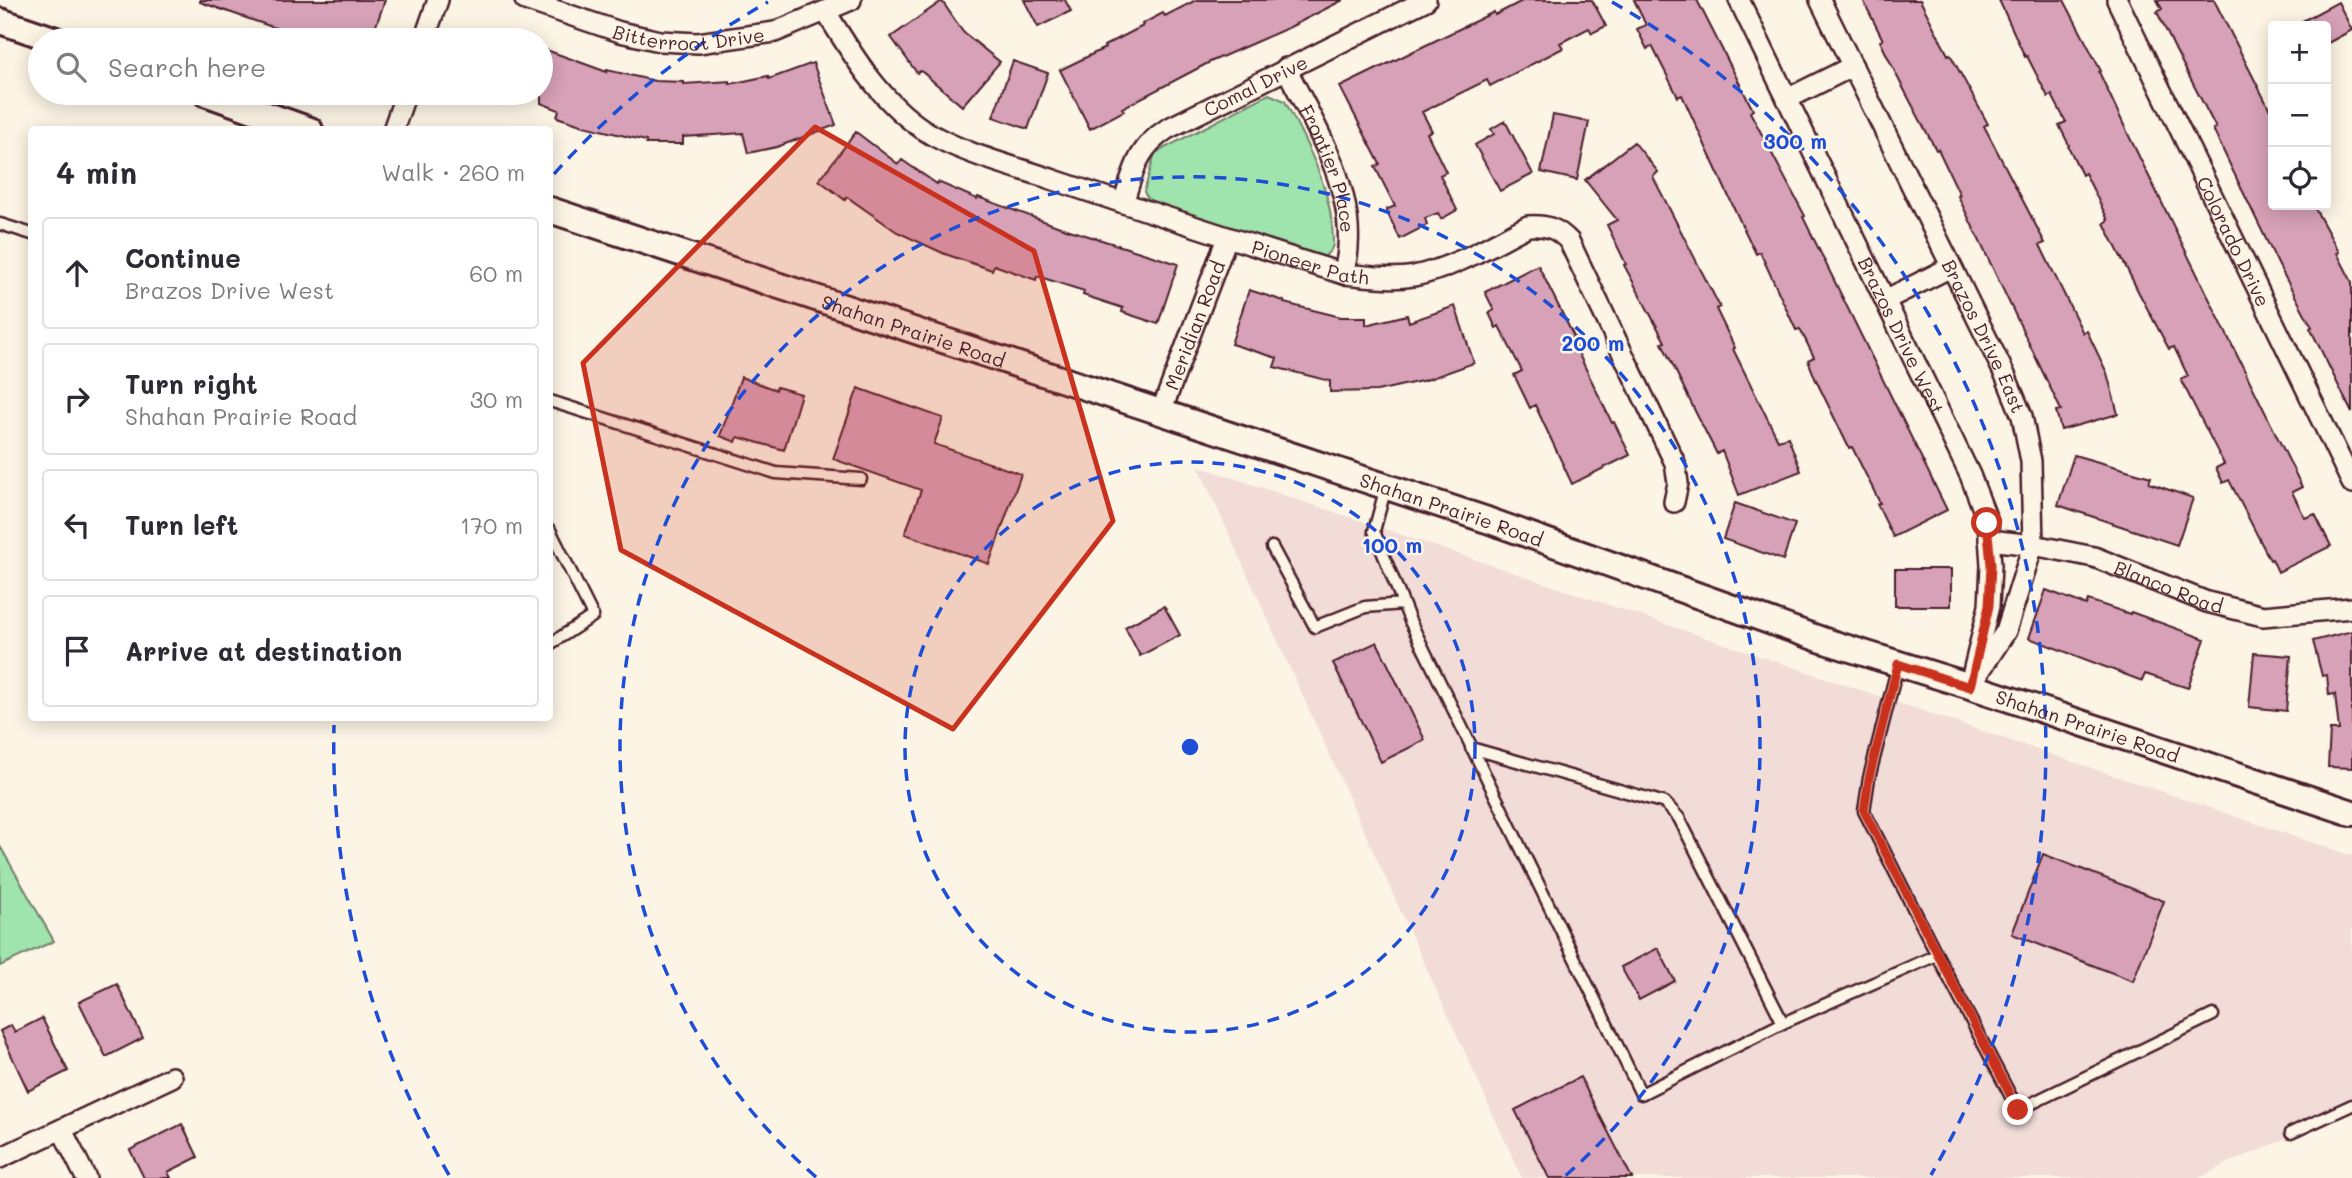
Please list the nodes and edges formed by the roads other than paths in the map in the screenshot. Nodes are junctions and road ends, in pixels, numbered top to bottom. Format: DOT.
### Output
graph roads {
  1 [pos="438,0"];
  2 [pos="525,0"];
  3 [pos="851,0"];
  4 [pos="1426,0"];
  5 [pos="1739,0"];
  6 [pos="1820,0"];
  7 [pos="2117,0"];
  8 [pos="826,12"];
  9 [pos="0,21"];
  10 [pos="428,28"];
  11 [pos="28,30"];
  12 [pos="1853,66"];
  13 [pos="1286,68"];
  14 [pos="1787,99"];
  15 [pos="239,105"];
  16 [pos="402,105"];
  17 [pos="299,126"];
  18 [pos="394,126"];
  19 [pos="1122,203"];
  20 [pos="553,211"];
  21 [pos="0,224"];
  22 [pos="28,233"];
  23 [pos="1227,238"];
  24 [pos="1951,267"];
  25 [pos="1343,274"];
  26 [pos="1885,300"];
  27 [pos="553,402"];
  28 [pos="1161,412"];
  29 [pos="861,479"];
  30 [pos="2352,483"];
  31 [pos="1386,487"];
  32 [pos="1674,502"];
  33 [pos="553,536"];
  34 [pos="1989,540"];
  35 [pos="2033,545"];
  36 [pos="1272,547"];
  37 [pos="1403,604"];
  38 [pos="2352,608"];
  39 [pos="553,642"];
  40 [pos="1898,664"];
  41 [pos="1970,687"];
  42 [pos="1471,748"];
  43 [pos="2352,813"];
  44 [pos="1937,955"];
  45 [pos="2213,1015"];
  46 [pos="1783,1023"];
  47 [pos="172,1077"];
  48 [pos="2352,1105"];
  49 [pos="62,1130"];
  50 [pos="2291,1133"];
  51 [pos="0,1158"];
  52 [pos="86,1178"];
  1 -- 10 [label="street"];
  2 -- 8 [label="street, Bitterroot Drive"];
  3 -- 8 [label="street, Bitterroot Drive"];
  4 -- 13 [label="street, Comal Drive"];
  5 -- 14 [label="street, Brazos Drive West"];
  6 -- 12 [label="street, Brazos Drive East"];
  7 -- 30 [label="street, Colorado Drive"];
  8 -- 19 [label="street, Pioneer Path"];
  9 -- 11 [label="street"];
  12 -- 14 [label="street"];
  12 -- 24 [label="street, Brazos Drive East"];
  13 -- 19 [label="street, Comal Drive"];
  13 -- 25 [label="street, Frontier Place"];
  14 -- 26 [label="street, Brazos Drive West"];
  15 -- 17 [label="street"];
  16 -- 18 [label="street"];
  19 -- 23 [label="street, Pioneer Path"];
  20 -- 28 [label="street, Shahan Prairie Road"];
  21 -- 22 [label="lane"];
  23 -- 25 [label="street, Pioneer Path"];
  23 -- 28 [label="street, Meridian Road"];
  24 -- 26 [label="street"];
  24 -- 35 [label="street, Brazos Drive East"];
  25 -- 32 [label="street, Pioneer Path"];
  26 -- 34 [label="street, Brazos Drive West"];
  27 -- 29 [label="lane"];
  28 -- 31 [label="street, Shahan Prairie Road"];
  31 -- 37 [label="lane"];
  31 -- 40 [label="street, Shahan Prairie Road"];
  33 -- 39 [label="lane"];
  34 -- 35 [label="street, Blanco Road"];
  34 -- 41 [label="street, Brazos Drive West"];
  35 -- 38 [label="street, Blanco Road"];
  35 -- 41 [label="street, Brazos Drive East"];
  36 -- 37 [label="lane"];
  37 -- 42 [label="lane"];
  40 -- 41 [label="street, Shahan Prairie Road"];
  40 -- 44 [label="lane"];
  41 -- 43 [label="street, Shahan Prairie Road"];
  42 -- 46 [label="lane"];
  42 -- 46 [label="lane"];
  44 -- 45 [label="lane"];
  44 -- 46 [label="lane"];
  47 -- 49 [label="street"];
  48 -- 50 [label="lane"];
  49 -- 51 [label="street"];
  49 -- 52 [label="street"];
}
